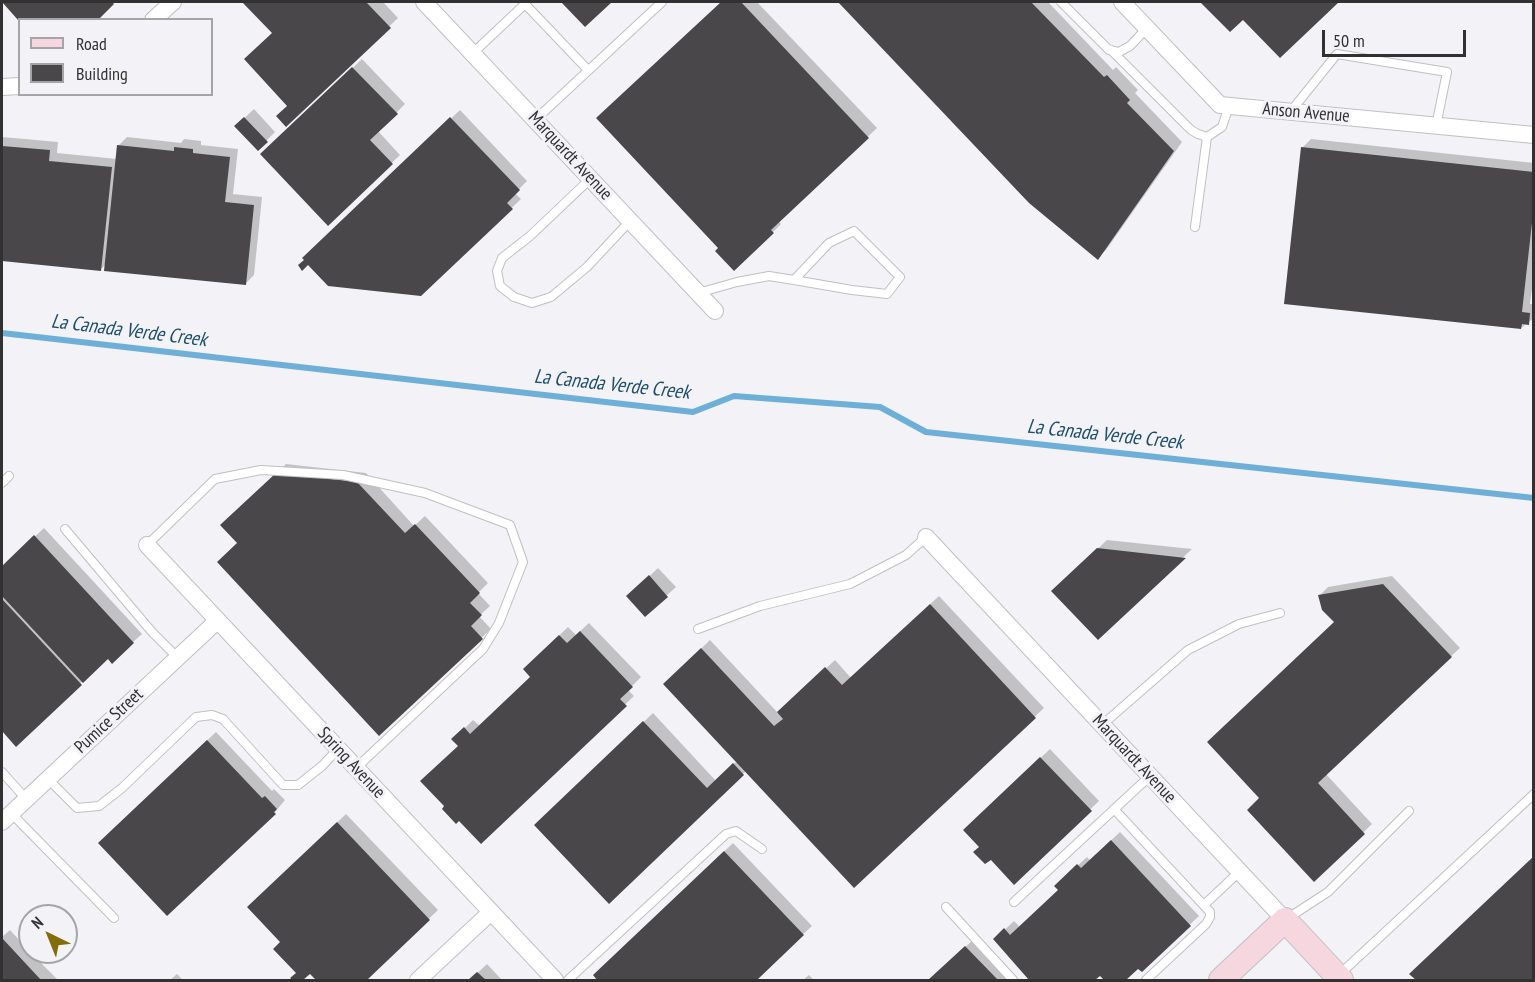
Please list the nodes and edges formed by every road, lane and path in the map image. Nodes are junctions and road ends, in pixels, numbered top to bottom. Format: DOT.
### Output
graph roads {
  1 [pos="173,2"];
  2 [pos="424,2"];
  3 [pos="662,2"];
  4 [pos="1061,2"];
  5 [pos="1122,2"];
  6 [pos="155,18"];
  7 [pos="1147,28"];
  8 [pos="1111,50"];
  9 [pos="473,53"];
  10 [pos="588,70"];
  11 [pos="18,86"];
  12 [pos="2,87"];
  13 [pos="1229,106"];
  14 [pos="1291,112"];
  15 [pos="536,120"];
  16 [pos="1436,126"];
  17 [pos="1533,135"];
  18 [pos="1207,137"];
  19 [pos="590,178"];
  20 [pos="630,221"];
  21 [pos="1195,226"];
  22 [pos="794,280"];
  23 [pos="698,293"];
  24 [pos="715,311"];
  25 [pos="9,476"];
  26 [pos="2,483"];
  27 [pos="65,530"];
  28 [pos="926,537"];
  29 [pos="147,545"];
  30 [pos="1280,613"];
  31 [pos="218,621"];
  32 [pos="698,629"];
  33 [pos="178,658"];
  34 [pos="1102,725"];
  35 [pos="338,749"];
  36 [pos="356,768"];
  37 [pos="2,772"];
  38 [pos="1150,776"];
  39 [pos="48,779"];
  40 [pos="1533,794"];
  41 [pos="26,799"];
  42 [pos="1114,809"];
  43 [pos="1409,811"];
  44 [pos="6,817"];
  45 [pos="762,849"];
  46 [pos="1239,872"];
  47 [pos="1014,902"];
  48 [pos="1204,905"];
  49 [pos="946,907"];
  50 [pos="491,912"];
  51 [pos="114,918"];
  52 [pos="1285,920"];
  53 [pos="1339,979"];
  54 [pos="418,981"];
  55 [pos="555,981"];
  56 [pos="568,981"];
  57 [pos="1013,981"];
  58 [pos="1146,981"];
  59 [pos="1221,981"];
  1 -- 6 [label="street"];
  2 -- 9 [label="street, Marquardt Avenue"];
  3 -- 10 [label="lane"];
  4 -- 8 [label="lane"];
  5 -- 7 [label="street, Anson Avenue"];
  7 -- 8 [label="lane"];
  7 -- 13 [label="street, Anson Avenue"];
  8 -- 18 [label="lane"];
  9 -- 10 [label="lane"];
  9 -- 15 [label="street, Marquardt Avenue"];
  10 -- 15 [label="lane"];
  11 -- 12 [label="street"];
  13 -- 14 [label="street, Anson Avenue"];
  13 -- 18 [label="lane"];
  14 -- 16 [label="street, Anson Avenue"];
  14 -- 16 [label="lane"];
  15 -- 19 [label="street, Marquardt Avenue"];
  16 -- 17 [label="street, Anson Avenue"];
  18 -- 21 [label="lane"];
  19 -- 20 [label="street, Marquardt Avenue"];
  19 -- 20 [label="lane"];
  20 -- 23 [label="street, Marquardt Avenue"];
  22 -- 22 [label="lane"];
  22 -- 23 [label="lane"];
  23 -- 24 [label="street, Marquardt Avenue"];
  25 -- 26 [label="lane"];
  27 -- 33 [label="lane"];
  28 -- 32 [label="lane"];
  28 -- 34 [label="street, Marquardt Avenue"];
  29 -- 31 [label="street, Spring Avenue"];
  29 -- 36 [label="lane"];
  30 -- 34 [label="lane"];
  31 -- 33 [label="street, Pumice Street"];
  31 -- 35 [label="street, Spring Avenue"];
  33 -- 39 [label="street, Pumice Street"];
  34 -- 38 [label="street, Marquardt Avenue"];
  35 -- 36 [label="street, Spring Avenue"];
  35 -- 39 [label="lane"];
  36 -- 50 [label="street, Spring Avenue"];
  37 -- 41 [label="lane"];
  38 -- 42 [label="lane"];
  38 -- 46 [label="street, Marquardt Avenue"];
  39 -- 41 [label="street, Pumice Street"];
  40 -- 53 [label="lane"];
  41 -- 44 [label="street, Pumice Street"];
  42 -- 47 [label="lane"];
  42 -- 48 [label="lane"];
  43 -- 52 [label="lane"];
  44 -- 51 [label="lane"];
  45 -- 56 [label="lane"];
  46 -- 48 [label="lane"];
  46 -- 52 [label="street, Marquardt Avenue"];
  48 -- 58 [label="lane"];
  49 -- 57 [label="lane"];
  50 -- 54 [label="street"];
  50 -- 55 [label="street, Spring Avenue"];
  52 -- 53 [label="street, Marquardt Avenue"];
  52 -- 59 [label="street"];
}
